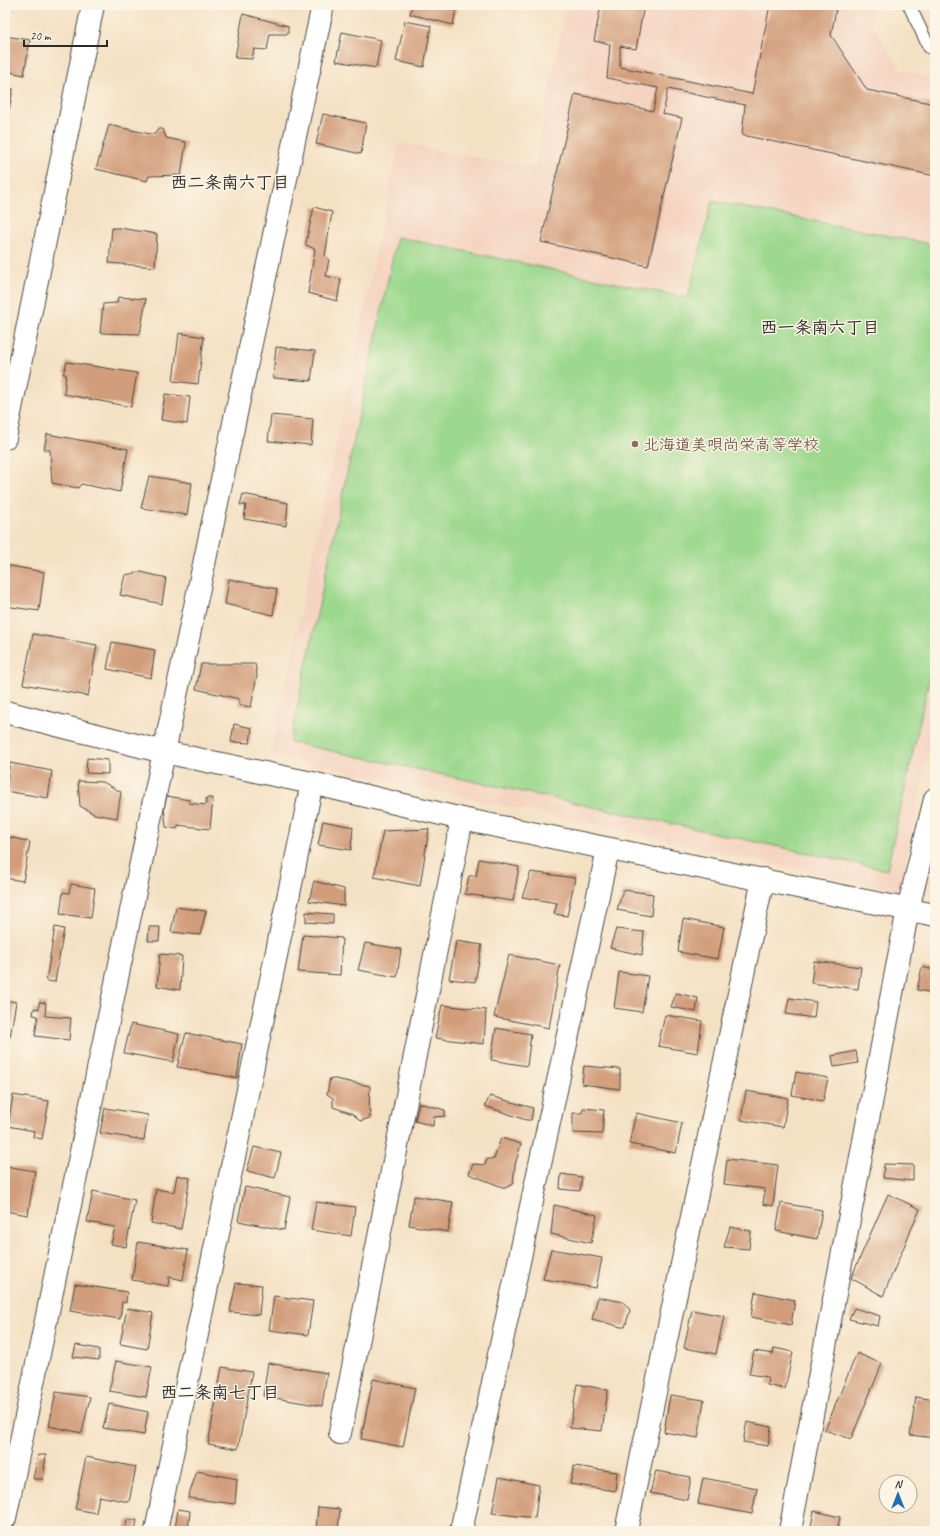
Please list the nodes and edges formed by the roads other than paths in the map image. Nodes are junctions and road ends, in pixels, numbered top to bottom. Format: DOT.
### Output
graph roads {
  1 [pos="93,5"];
  2 [pos="323,5"];
  3 [pos="909,5"];
  4 [pos="935,48"];
  5 [pos="5,438"];
  6 [pos="5,712"];
  7 [pos="164,752"];
  8 [pos="312,783"];
  9 [pos="935,799"];
  10 [pos="462,819"];
  11 [pos="608,849"];
  12 [pos="764,879"];
  13 [pos="908,909"];
  14 [pos="935,915"];
  15 [pos="340,1433"];
  16 [pos="5,1518"];
  17 [pos="156,1531"];
  18 [pos="461,1531"];
  19 [pos="626,1531"];
  20 [pos="790,1531"];
  1 -- 5 [label="street"];
  2 -- 7 [label="street"];
  3 -- 4 [label="lane"];
  6 -- 7 [label="street"];
  7 -- 8 [label="street"];
  7 -- 16 [label="street"];
  8 -- 10 [label="street"];
  8 -- 17 [label="street"];
  9 -- 13 [label="street"];
  10 -- 11 [label="street"];
  10 -- 15 [label="street"];
  11 -- 12 [label="street"];
  11 -- 18 [label="street"];
  12 -- 13 [label="street"];
  12 -- 19 [label="street"];
  13 -- 14 [label="street"];
  13 -- 20 [label="street"];
}
